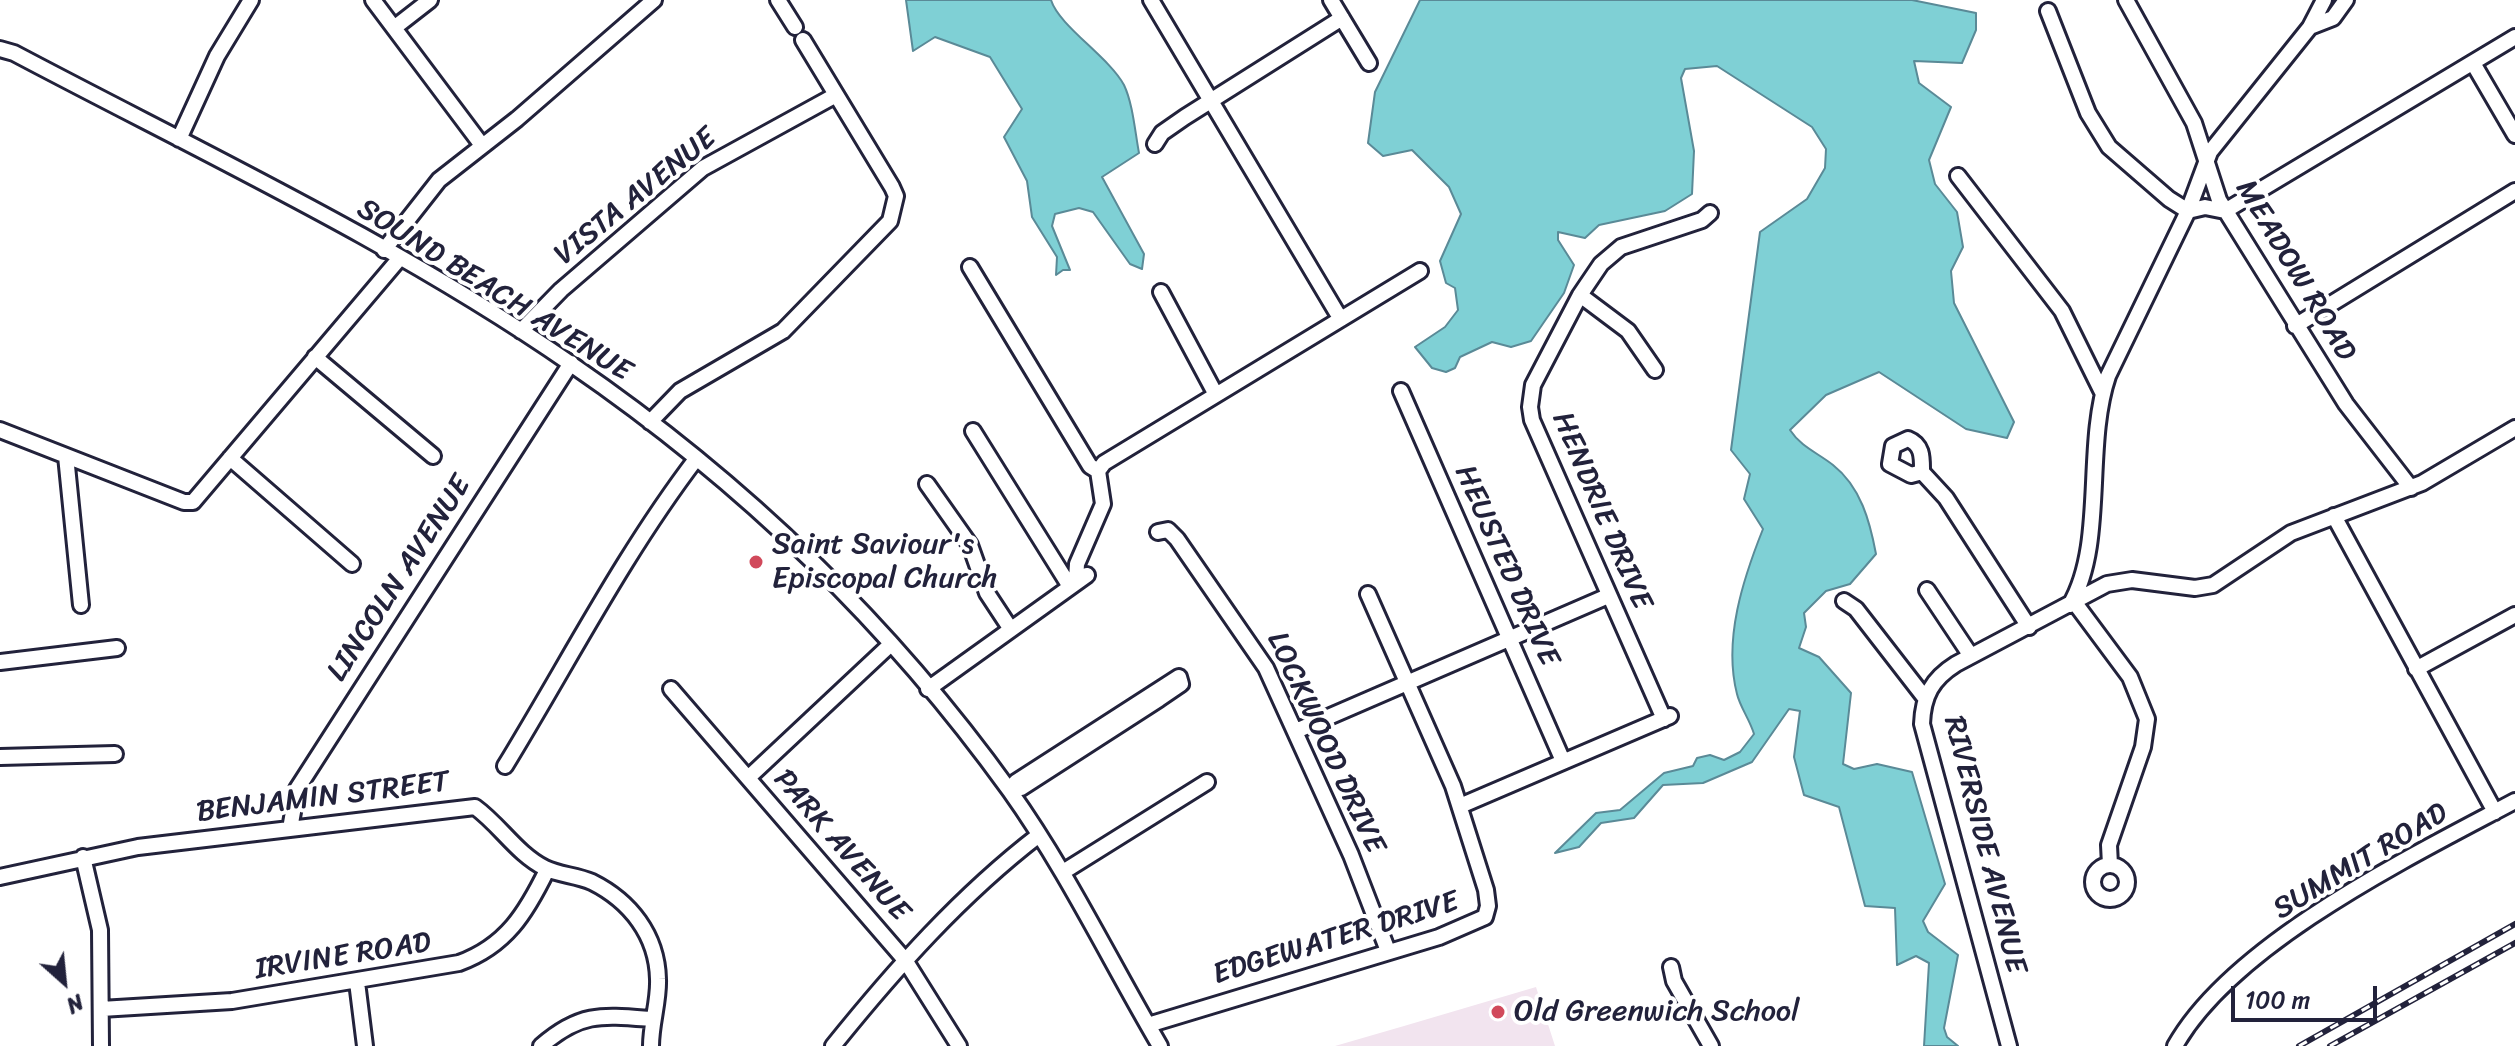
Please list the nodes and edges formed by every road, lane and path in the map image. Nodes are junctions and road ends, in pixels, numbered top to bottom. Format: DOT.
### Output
graph roads {
  1 [pos="251,0"];
  2 [pos="373,0"];
  3 [pos="430,0"];
  4 [pos="654,0"];
  5 [pos="778,0"];
  6 [pos="1151,0"];
  7 [pos="1331,0"];
  8 [pos="2126,0"];
  9 [pos="2324,0"];
  10 [pos="2346,0"];
  11 [pos="2048,11"];
  12 [pos="1342,18"];
  13 [pos="2310,27"];
  14 [pos="394,28"];
  15 [pos="2515,37"];
  16 [pos="0,40"];
  17 [pos="7,51"];
  18 [pos="1369,63"];
  19 [pos="2473,63"];
  20 [pos="836,95"];
  21 [pos="1211,100"];
  22 [pos="2515,135"];
  23 [pos="179,139"];
  24 [pos="481,144"];
  25 [pos="1155,144"];
  26 [pos="2204,162"];
  27 [pos="1958,176"];
  28 [pos="2515,191"];
  29 [pos="2188,211"];
  30 [pos="2225,211"];
  31 [pos="1710,213"];
  32 [pos="384,250"];
  33 [pos="399,259"];
  34 [pos="970,267"];
  35 [pos="1420,271"];
  36 [pos="1161,292"];
  37 [pos="1580,295"];
  38 [pos="1340,318"];
  39 [pos="2295,326"];
  40 [pos="521,331"];
  41 [pos="315,357"];
  42 [pos="571,363"];
  43 [pos="1655,370"];
  44 [pos="1401,391"];
  45 [pos="2102,392"];
  46 [pos="1215,393"];
  47 [pos="650,422"];
  48 [pos="2515,428"];
  49 [pos="0,430"];
  50 [pos="973,431"];
  51 [pos="66,456"];
  52 [pos="433,456"];
  53 [pos="230,458"];
  54 [pos="696,459"];
  55 [pos="1098,471"];
  56 [pos="1922,472"];
  57 [pos="927,484"];
  58 [pos="2411,488"];
  59 [pos="2334,516"];
  60 [pos="1163,531"];
  61 [pos="352,564"];
  62 [pos="2085,571"];
  63 [pos="1077,580"];
  64 [pos="2107,584"];
  65 [pos="1927,590"];
  66 [pos="1368,594"];
  67 [pos="1608,596"];
  68 [pos="1844,601"];
  69 [pos="81,605"];
  70 [pos="2072,605"];
  71 [pos="2515,615"];
  72 [pos="2029,627"];
  73 [pos="1010,628"];
  74 [pos="1510,640"];
  75 [pos="891,644"];
  76 [pos="117,648"];
  77 [pos="1971,656"];
  78 [pos="0,662"];
  79 [pos="2416,669"];
  80 [pos="1409,684"];
  81 [pos="671,689"];
  82 [pos="928,689"];
  83 [pos="1925,698"];
  84 [pos="1296,731"];
  85 [pos="115,754"];
  86 [pos="0,757"];
  87 [pos="1563,761"];
  88 [pos="505,766"];
  89 [pos="748,778"];
  90 [pos="1207,782"];
  91 [pos="1010,791"];
  92 [pos="2515,801"];
  93 [pos="1460,806"];
  94 [pos="2495,812"];
  95 [pos="290,829"];
  96 [pos="1039,835"];
  97 [pos="83,857"];
  98 [pos="2110,865"];
  99 [pos="547,870"];
  100 [pos="1063,872"];
  101 [pos="0,877"];
  102 [pos="1388,951"];
  103 [pos="905,960"];
  104 [pos="1671,967"];
  105 [pos="357,982"];
  106 [pos="101,1009"];
  107 [pos="651,1019"];
  108 [pos="1148,1025"];
  109 [pos="101,1046"];
  110 [pos="365,1046"];
  111 [pos="541,1046"];
  112 [pos="651,1046"];
  113 [pos="833,1046"];
  114 [pos="959,1046"];
  115 [pos="1160,1046"];
  116 [pos="1711,1046"];
  117 [pos="2009,1046"];
  118 [pos="2175,1046"];
  1 -- 23 [label="street"];
  2 -- 14 [label="street"];
  3 -- 14 [label="street"];
  4 -- 24 [label="street"];
  5 -- 20 [label="street"];
  6 -- 21 [label="street"];
  7 -- 12 [label="street"];
  8 -- 26 [label="street"];
  9 -- 13 [label="street, MEADOW ROAD"];
  10 -- 13 [label="street"];
  11 -- 29 [label="street"];
  12 -- 18 [label="street"];
  12 -- 21 [label="street"];
  13 -- 26 [label="street, MEADOW ROAD"];
  14 -- 24 [label="street"];
  15 -- 19 [label="street"];
  16 -- 17 [label="street, SOUND BEACH AVENUE"];
  17 -- 23 [label="street, SOUND BEACH AVENUE"];
  19 -- 22 [label="street"];
  19 -- 30 [label="street"];
  20 -- 40 [label="street, VISTA AVENUE"];
  20 -- 47 [label="street"];
  21 -- 25 [label="street"];
  21 -- 38 [label="street"];
  23 -- 32 [label="street, SOUND BEACH AVENUE"];
  24 -- 32 [label="street"];
  26 -- 29 [label="street"];
  26 -- 30 [label="street, MEADOW ROAD"];
  27 -- 45 [label="street"];
  28 -- 39 [label="street"];
  29 -- 30 [label="street"];
  29 -- 45 [label="street"];
  30 -- 39 [label="street, MEADOW ROAD"];
  31 -- 37 [label="street, HENDRIE DRIVE"];
  32 -- 33 [label="street, SOUND BEACH AVENUE"];
  33 -- 40 [label="street, SOUND BEACH AVENUE"];
  33 -- 41 [label="street"];
  34 -- 55 [label="street"];
  35 -- 38 [label="street"];
  36 -- 46 [label="street"];
  37 -- 43 [label="street"];
  37 -- 67 [label="street, HENDRIE DRIVE"];
  38 -- 46 [label="street"];
  39 -- 58 [label="street, MEADOW ROAD"];
  40 -- 42 [label="street, SOUND BEACH AVENUE"];
  41 -- 52 [label="street"];
  41 -- 53 [label="street"];
  42 -- 47 [label="street, SOUND BEACH AVENUE"];
  42 -- 95 [label="street, LINCOLN AVENUE"];
  44 -- 74 [label="street, HEUSTED DRIVE"];
  45 -- 62 [label="street"];
  46 -- 55 [label="street"];
  47 -- 54 [label="street, SOUND BEACH AVENUE"];
  48 -- 58 [label="street, RIVERSIDE AVENUE"];
  49 -- 51 [label="street"];
  50 -- 63 [label="street"];
  51 -- 53 [label="street"];
  51 -- 69 [label="street"];
  53 -- 61 [label="street"];
  54 -- 75 [label="street, SOUND BEACH AVENUE"];
  54 -- 88 [label="street"];
  55 -- 63 [label="street"];
  56 -- 72 [label="street"];
  57 -- 73 [label="street"];
  58 -- 59 [label="street, RIVERSIDE AVENUE"];
  59 -- 64 [label="street, RIVERSIDE AVENUE"];
  59 -- 79 [label="street"];
  60 -- 84 [label="street, LOCKWOOD DRIVE"];
  62 -- 64 [label="street"];
  62 -- 70 [label="street"];
  63 -- 73 [label="street"];
  64 -- 70 [label="street, RIVERSIDE AVENUE"];
  65 -- 77 [label="street"];
  66 -- 80 [label="street"];
  67 -- 74 [label="street"];
  67 -- 87 [label="street, HENDRIE DRIVE"];
  68 -- 83 [label="street"];
  70 -- 72 [label="street, RIVERSIDE AVENUE"];
  70 -- 98 [label="street"];
  71 -- 79 [label="street"];
  72 -- 77 [label="street, RIVERSIDE AVENUE"];
  73 -- 82 [label="street"];
  74 -- 80 [label="street"];
  74 -- 87 [label="street, HEUSTED DRIVE"];
  75 -- 82 [label="street, SOUND BEACH AVENUE"];
  75 -- 89 [label="street"];
  76 -- 78 [label="street"];
  77 -- 83 [label="street, RIVERSIDE AVENUE"];
  79 -- 94 [label="street"];
  80 -- 84 [label="street"];
  80 -- 93 [label="street"];
  81 -- 89 [label="street, PARK AVENUE"];
  82 -- 91 [label="street, SOUND BEACH AVENUE"];
  83 -- 117 [label="street, RIVERSIDE AVENUE"];
  84 -- 102 [label="street, LOCKWOOD DRIVE"];
  85 -- 86 [label="street"];
  87 -- 93 [label="street"];
  89 -- 103 [label="street, PARK AVENUE"];
  90 -- 100 [label="street"];
  91 -- 91 [label="street"];
  91 -- 96 [label="street, SOUND BEACH AVENUE"];
  92 -- 94 [label="street, SUMMIT ROAD"];
  93 -- 102 [label="street, EDGEWATER DRIVE"];
  94 -- 118 [label="street, SUMMIT ROAD"];
  95 -- 97 [label="street, BENJAMIN STREET"];
  95 -- 99 [label="street, BENJAMIN STREET"];
  96 -- 100 [label="street, SOUND BEACH AVENUE"];
  96 -- 103 [label="street"];
  97 -- 101 [label="street, BENJAMIN STREET"];
  97 -- 106 [label="street"];
  99 -- 105 [label="street, IRVINE ROAD"];
  99 -- 107 [label="street, BENJAMIN STREET"];
  100 -- 108 [label="street, SOUND BEACH AVENUE"];
  102 -- 108 [label="street, EDGEWATER DRIVE"];
  103 -- 113 [label="street"];
  103 -- 114 [label="street, PARK AVENUE"];
  104 -- 116 [label="street"];
  105 -- 106 [label="street, IRVINE ROAD"];
  105 -- 110 [label="street"];
  106 -- 109 [label="street"];
  107 -- 111 [label="street"];
  107 -- 112 [label="street, BENJAMIN STREET"];
  108 -- 115 [label="street, SOUND BEACH AVENUE"];
}
